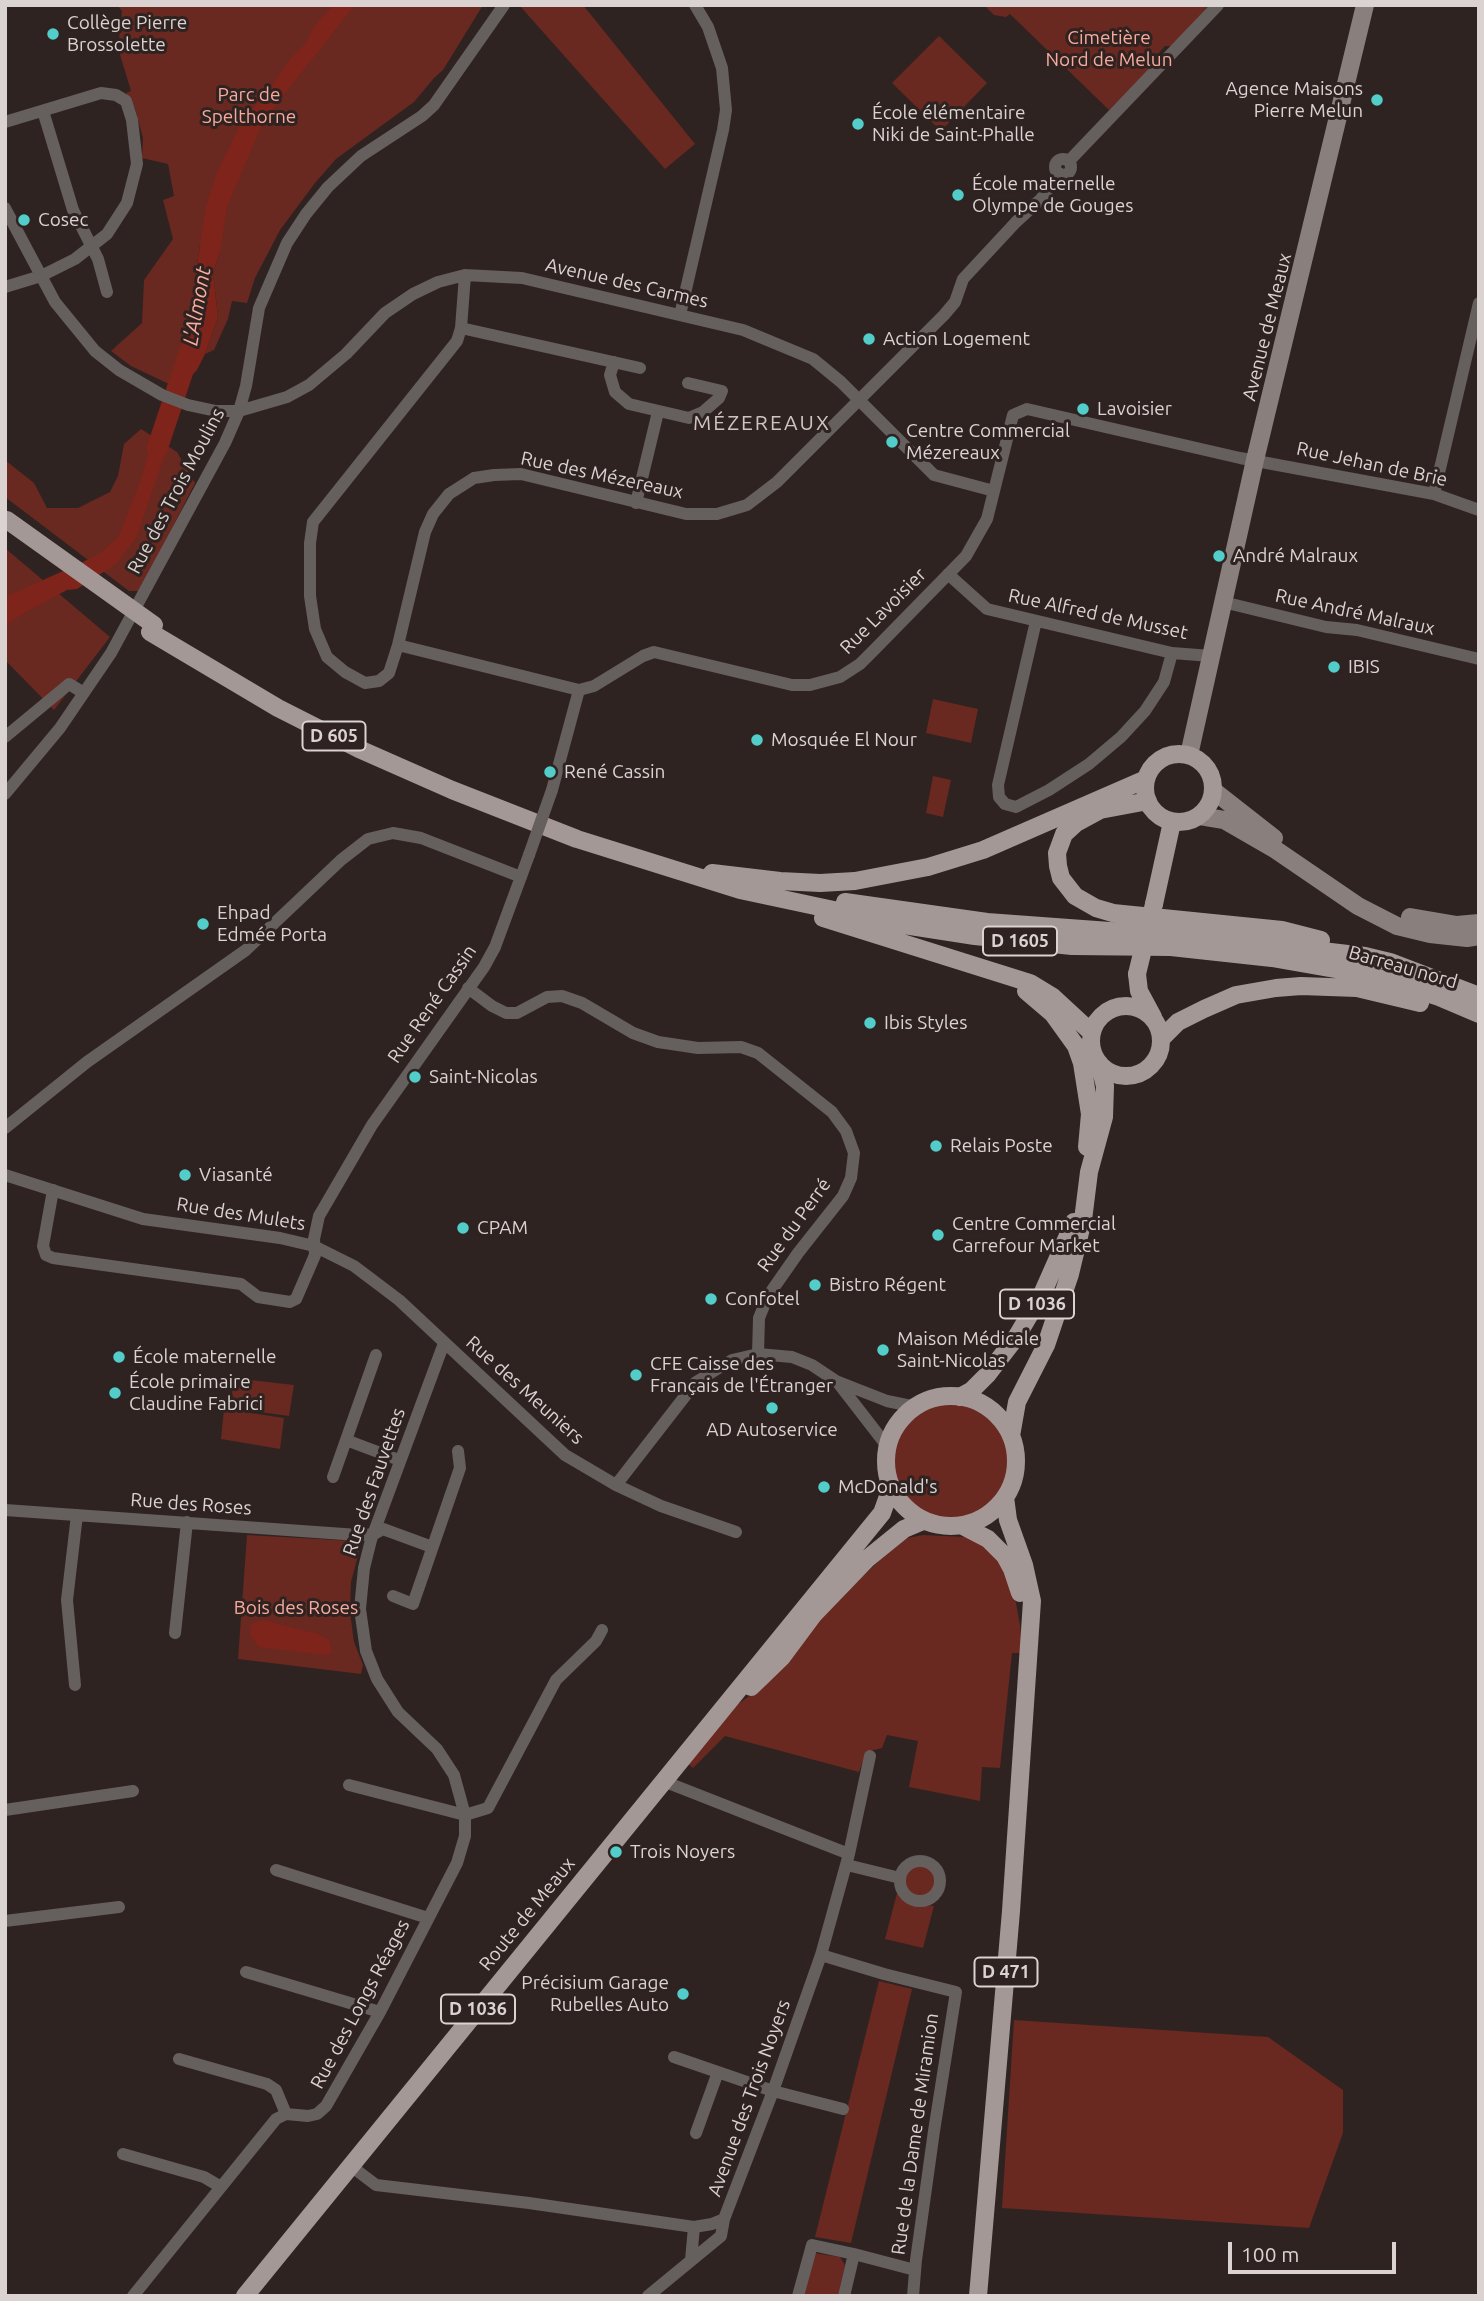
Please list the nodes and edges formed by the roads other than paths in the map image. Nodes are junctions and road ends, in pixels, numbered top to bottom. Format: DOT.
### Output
graph roads {
  1 [pos="504,5"];
  2 [pos="695,5"];
  3 [pos="1218,5"];
  4 [pos="1365,5"];
  5 [pos="44,111"];
  6 [pos="5,122"];
  7 [pos="5,208"];
  8 [pos="91,247"];
  9 [pos="465,275"];
  10 [pos="41,276"];
  11 [pos="5,287"];
  12 [pos="107,292"];
  13 [pos="1479,303"];
  14 [pos="680,315"];
  15 [pos="461,328"];
  16 [pos="614,362"];
  17 [pos="640,368"];
  18 [pos="688,383"];
  19 [pos="858,400"];
  20 [pos="239,411"];
  21 [pos="658,412"];
  22 [pos="1255,460"];
  23 [pos="994,491"];
  24 [pos="1434,494"];
  25 [pos="636,503"];
  26 [pos="1479,510"];
  27 [pos="6,523"];
  28 [pos="948,574"];
  29 [pos="1223,602"];
  30 [pos="1036,621"];
  31 [pos="152,629"];
  32 [pos="398,645"];
  33 [pos="1172,653"];
  34 [pos="1211,658"];
  35 [pos="1479,659"];
  36 [pos="579,690"];
  37 [pos="84,693"];
  38 [pos="5,737"];
  39 [pos="1189,755"];
  40 [pos="1146,779"];
  41 [pos="1214,791"];
  42 [pos="5,794"];
  43 [pos="1147,801"];
  44 [pos="1200,816"];
  45 [pos="1172,821"];
  46 [pos="712,873"];
  47 [pos="521,877"];
  48 [pos="772,898"];
  49 [pos="1479,923"];
  50 [pos="1479,936"];
  51 [pos="1365,956"];
  52 [pos="997,972"];
  53 [pos="1137,974"];
  54 [pos="468,988"];
  55 [pos="1479,996"];
  56 [pos="1112,1009"];
  57 [pos="1479,1014"];
  58 [pos="1153,1017"];
  59 [pos="1479,1024"];
  60 [pos="1092,1033"];
  61 [pos="1162,1038"];
  62 [pos="1099,1063"];
  63 [pos="1139,1074"];
  64 [pos="1104,1117"];
  65 [pos="5,1128"];
  66 [pos="1089,1172"];
  67 [pos="5,1175"];
  68 [pos="53,1189"];
  69 [pos="1085,1193"];
  70 [pos="314,1246"];
  71 [pos="444,1343"];
  72 [pos="758,1354"];
  73 [pos="376,1355"];
  74 [pos="836,1381"];
  75 [pos="960,1397"];
  76 [pos="916,1406"];
  77 [pos="1011,1436"];
  78 [pos="346,1440"];
  79 [pos="887,1446"];
  80 [pos="458,1451"];
  81 [pos="399,1460"];
  82 [pos="333,1477"];
  83 [pos="616,1485"];
  84 [pos="891,1489"];
  85 [pos="1005,1497"];
  86 [pos="5,1510"];
  87 [pos="78,1516"];
  88 [pos="923,1521"];
  89 [pos="187,1522"];
  90 [pos="963,1525"];
  91 [pos="736,1532"];
  92 [pos="374,1534"];
  93 [pos="432,1548"];
  94 [pos="393,1596"];
  95 [pos="602,1630"];
  96 [pos="175,1633"];
  97 [pos="1029,1648"];
  98 [pos="75,1685"];
  99 [pos="711,1722"];
  100 [pos="870,1756"];
  101 [pos="663,1781"];
  102 [pos="349,1785"];
  103 [pos="133,1791"];
  104 [pos="5,1810"];
  105 [pos="465,1815"];
  106 [pos="848,1860"];
  107 [pos="276,1870"];
  108 [pos="900,1878"];
  109 [pos="119,1907"];
  110 [pos="428,1918"];
  111 [pos="5,1921"];
  112 [pos="821,1955"];
  113 [pos="246,1972"];
  114 [pos="380,2012"];
  115 [pos="674,2057"];
  116 [pos="179,2059"];
  117 [pos="718,2072"];
  118 [pos="773,2091"];
  119 [pos="843,2109"];
  120 [pos="286,2114"];
  121 [pos="696,2133"];
  122 [pos="122,2154"];
  123 [pos="351,2166"];
  124 [pos="221,2187"];
  125 [pos="724,2218"];
  126 [pos="695,2227"];
  127 [pos="854,2255"];
  128 [pos="691,2259"];
  129 [pos="915,2270"];
  130 [pos="657,2293"];
  131 [pos="133,2296"];
  132 [pos="245,2296"];
  133 [pos="799,2296"];
  134 [pos="844,2296"];
  135 [pos="913,2296"];
  136 [pos="978,2296"];
  1 -- 20 [label="street, Rue des Trois Moulins"];
  2 -- 14 [label="street"];
  3 -- 19 [label="street, Rue des Mézereaux"];
  4 -- 22 [label="main road, Avenue de Meaux"];
  5 -- 6 [label="street"];
  5 -- 8 [label="street"];
  5 -- 8 [label="street"];
  7 -- 10 [label="street"];
  8 -- 10 [label="street"];
  8 -- 12 [label="street"];
  9 -- 14 [label="street, Avenue des Carmes"];
  9 -- 15 [label="street"];
  9 -- 20 [label="street, Avenue des Carmes"];
  10 -- 11 [label="street"];
  10 -- 20 [label="street"];
  13 -- 24 [label="street"];
  14 -- 19 [label="street, Avenue des Carmes"];
  15 -- 16 [label="street"];
  15 -- 32 [label="street, Rue des Mézereaux"];
  16 -- 17 [label="street"];
  16 -- 21 [label="street"];
  18 -- 21 [label="street"];
  19 -- 23 [label="street, Avenue des Carmes"];
  19 -- 25 [label="street, Rue des Mézereaux"];
  20 -- 37 [label="street, Rue des Trois Moulins"];
  21 -- 25 [label="street"];
  22 -- 23 [label="street, Rue Lavoisier"];
  22 -- 24 [label="street, Rue Jehan de Brie"];
  22 -- 29 [label="main road, Avenue de Meaux"];
  23 -- 28 [label="street, Rue Lavoisier"];
  24 -- 26 [label="street, Rue Jehan de Brie"];
  25 -- 32 [label="street, Rue des Mézereaux"];
  27 -- 31 [label="main road, D 605"];
  28 -- 30 [label="street, Rue Alfred de Musset"];
  28 -- 36 [label="street, Rue Lavoisier"];
  29 -- 34 [label="main road, Avenue de Meaux"];
  29 -- 35 [label="street, Rue André Malraux"];
  30 -- 33 [label="street, Rue Alfred de Musset"];
  30 -- 33 [label="street"];
  31 -- 46 [label="main road, D 605"];
  31 -- 48 [label="main road, D 605"];
  32 -- 36 [label="street"];
  33 -- 34 [label="street, Rue Alfred de Musset"];
  34 -- 39 [label="main road, Avenue de Meaux"];
  36 -- 47 [label="street, Rue René Cassin, bridge"];
  37 -- 38 [label="street"];
  37 -- 42 [label="street, Rue des Trois Moulins"];
  39 -- 40 [label="main road"];
  39 -- 41 [label="main road"];
  40 -- 43 [label="main road"];
  40 -- 46 [label="main road"];
  41 -- 44 [label="main road"];
  41 -- 49 [label="main road"];
  43 -- 45 [label="main road"];
  43 -- 51 [label="main road"];
  44 -- 45 [label="main road"];
  44 -- 50 [label="main road"];
  45 -- 53 [label="main road, bridge"];
  46 -- 51 [label="main road, D 1605"];
  47 -- 54 [label="street, Rue René Cassin"];
  47 -- 65 [label="street"];
  48 -- 52 [label="main road"];
  48 -- 57 [label="main road, Barreau nord / D 1605"];
  51 -- 55 [label="main road"];
  52 -- 60 [label="main road"];
  52 -- 66 [label="main road"];
  53 -- 56 [label="main road"];
  53 -- 58 [label="main road"];
  54 -- 70 [label="street, Rue René Cassin"];
  54 -- 72 [label="street, Rue du Perré"];
  56 -- 58 [label="main road"];
  56 -- 60 [label="main road"];
  58 -- 61 [label="main road"];
  59 -- 61 [label="main road"];
  60 -- 62 [label="main road"];
  61 -- 63 [label="main road"];
  62 -- 63 [label="main road"];
  62 -- 64 [label="main road, D 1036"];
  63 -- 64 [label="main road, D 1036"];
  64 -- 66 [label="main road, D 1036"];
  66 -- 69 [label="main road, D 1036"];
  67 -- 68 [label="street, Rue des Mulets"];
  68 -- 70 [label="street, Rue des Mulets"];
  68 -- 70 [label="street, Rue René Cassin"];
  69 -- 75 [label="main road, D 1036"];
  69 -- 77 [label="main road, D 1036"];
  70 -- 71 [label="street, Rue des Mulets"];
  71 -- 81 [label="street, Rue des Fauvettes"];
  71 -- 83 [label="street, Rue des Meuniers"];
  72 -- 74 [label="street"];
  72 -- 83 [label="street"];
  73 -- 78 [label="street"];
  74 -- 76 [label="street"];
  74 -- 79 [label="street"];
  75 -- 76 [label="main road"];
  75 -- 77 [label="main road"];
  76 -- 79 [label="main road"];
  77 -- 85 [label="main road"];
  78 -- 81 [label="street"];
  78 -- 82 [label="street"];
  79 -- 84 [label="main road"];
  80 -- 93 [label="street"];
  81 -- 92 [label="street, Rue des Fauvettes"];
  83 -- 91 [label="street, Rue des Meuniers"];
  84 -- 88 [label="main road"];
  84 -- 99 [label="main road, Route de Meaux / D 1036"];
  85 -- 90 [label="main road"];
  85 -- 97 [label="main road, D 471"];
  86 -- 87 [label="street, Rue des Roses"];
  87 -- 89 [label="street, Rue des Roses"];
  87 -- 98 [label="street"];
  88 -- 90 [label="main road"];
  88 -- 99 [label="main road, Route de Meaux / D 1036"];
  89 -- 92 [label="street, Rue des Roses"];
  89 -- 96 [label="street"];
  90 -- 97 [label="main road, D 471"];
  92 -- 93 [label="street, Rue des Roses"];
  92 -- 105 [label="street, Rue des Fauvettes"];
  93 -- 94 [label="street"];
  95 -- 105 [label="street"];
  97 -- 136 [label="main road, D 471"];
  99 -- 101 [label="main road, Route de Meaux / D 1036"];
  100 -- 106 [label="street, Avenue des Trois Noyers"];
  101 -- 106 [label="street"];
  101 -- 123 [label="main road, Route de Meaux / D 1036"];
  102 -- 105 [label="street"];
  103 -- 104 [label="street"];
  105 -- 110 [label="street, Rue des Longs Réages"];
  106 -- 108 [label="street"];
  106 -- 112 [label="street, Avenue des Trois Noyers"];
  107 -- 110 [label="street"];
  109 -- 111 [label="street"];
  110 -- 114 [label="street, Rue des Longs Réages"];
  112 -- 118 [label="street, Avenue des Trois Noyers"];
  112 -- 129 [label="street, Rue de la Dame de Miramion"];
  113 -- 114 [label="street"];
  114 -- 120 [label="street, Rue des Longs Réages"];
  115 -- 117 [label="street"];
  116 -- 120 [label="street"];
  117 -- 118 [label="street"];
  117 -- 121 [label="street"];
  118 -- 119 [label="street"];
  118 -- 125 [label="street, Avenue des Trois Noyers"];
  120 -- 124 [label="street"];
  122 -- 124 [label="street"];
  123 -- 126 [label="street, Avenue des Trois Noyers"];
  123 -- 132 [label="main road, Route de Meaux / D 1036"];
  124 -- 131 [label="street"];
  125 -- 126 [label="street, Avenue des Trois Noyers"];
  125 -- 128 [label="street"];
  126 -- 128 [label="street"];
  127 -- 129 [label="street"];
  127 -- 133 [label="street"];
  127 -- 134 [label="street"];
  128 -- 130 [label="street"];
  129 -- 135 [label="street, Rue de la Dame de Miramion"];
}
